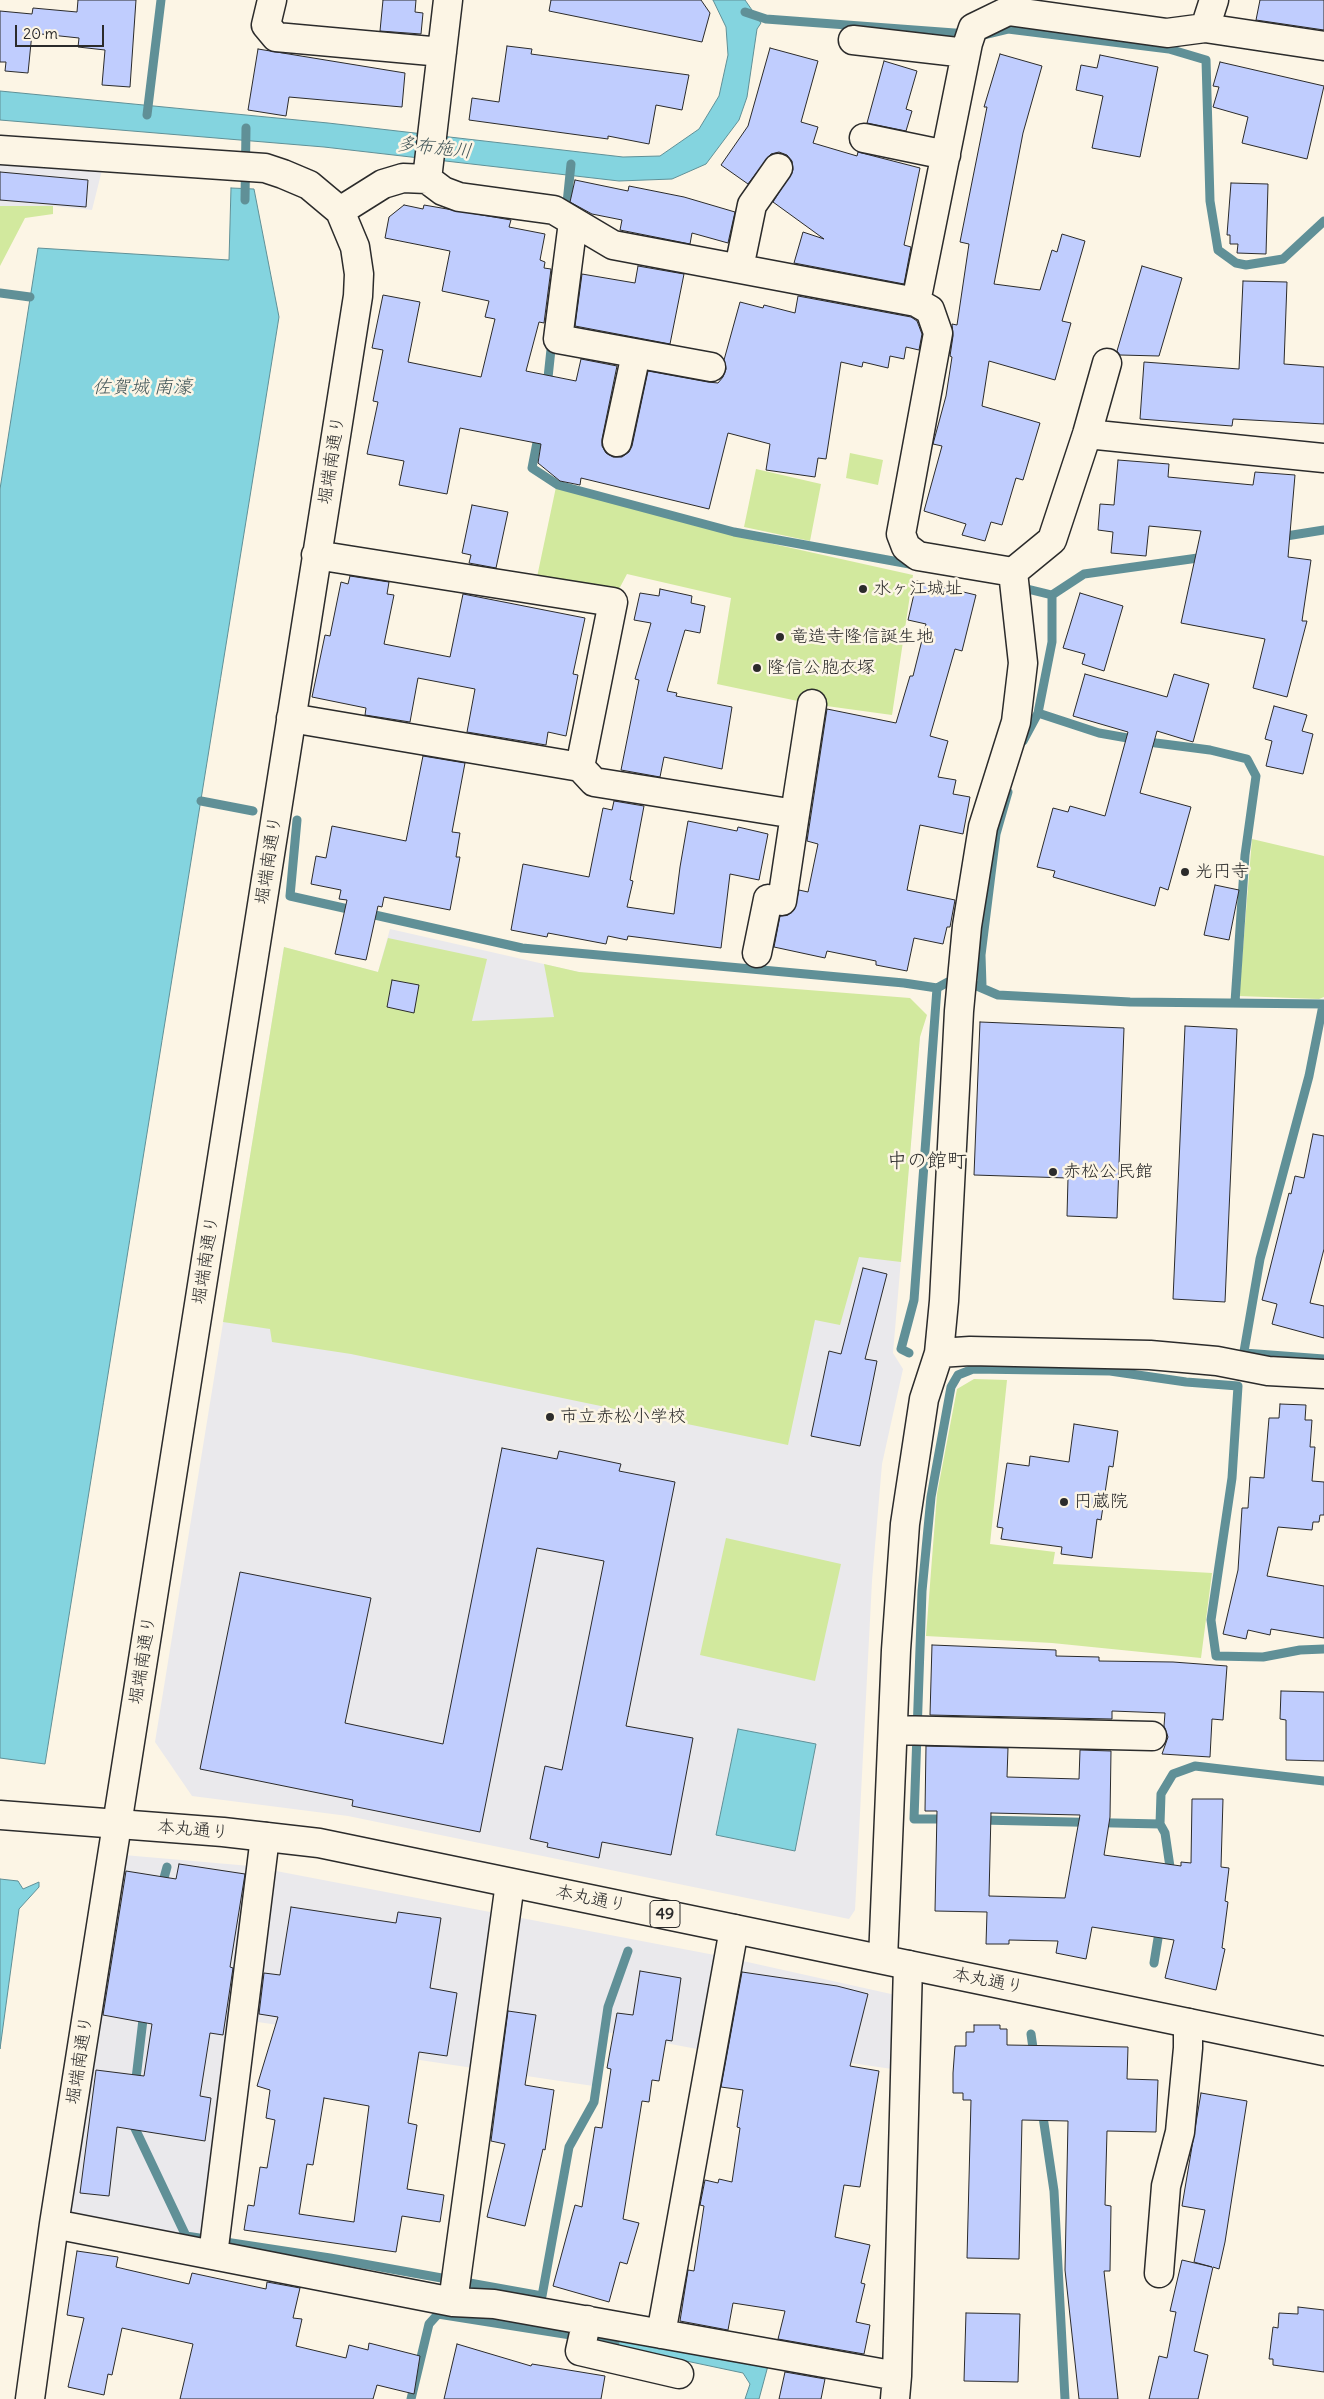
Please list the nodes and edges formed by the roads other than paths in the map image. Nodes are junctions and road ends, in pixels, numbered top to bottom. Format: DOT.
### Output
graph roads {
  1 [pos="272,0"];
  2 [pos="448,0"];
  3 [pos="1214,0"];
  4 [pos="1008,6"];
  5 [pos="1206,28"];
  6 [pos="852,40"];
  7 [pos="969,41"];
  8 [pos="1324,46"];
  9 [pos="442,52"];
  10 [pos="864,138"];
  11 [pos="0,150"];
  12 [pos="946,155"];
  13 [pos="778,168"];
  14 [pos="428,171"];
  15 [pos="340,211"];
  16 [pos="564,216"];
  17 [pos="738,268"];
  18 [pos="916,302"];
  19 [pos="636,354"];
  20 [pos="1107,363"];
  21 [pos="711,367"];
  22 [pos="1087,434"];
  23 [pos="617,442"];
  24 [pos="1324,458"];
  25 [pos="316,555"];
  26 [pos="1014,581"];
  27 [pos="812,704"];
  28 [pos="291,718"];
  29 [pos="580,767"];
  30 [pos="795,814"];
  31 [pos="757,953"];
  32 [pos="939,1353"];
  33 [pos="1324,1374"];
  34 [pos="909,1730"];
  35 [pos="1152,1736"];
  36 [pos="0,1815"];
  37 [pos="117,1823"];
  38 [pos="265,1837"];
  39 [pos="510,1883"];
  40 [pos="734,1929"];
  41 [pos="895,1962"];
  42 [pos="1188,2023"];
  43 [pos="1324,2051"];
  44 [pos="54,2224"];
  45 [pos="215,2243"];
  46 [pos="1159,2273"];
  47 [pos="455,2289"];
  48 [pos="587,2320"];
  49 [pos="661,2334"];
  50 [pos="679,2374"];
  51 [pos="896,2387"];
  52 [pos="30,2399"];
  1 -- 9 [label="street"];
  2 -- 9 [label="street"];
  3 -- 5 [label="street"];
  4 -- 5 [label="street"];
  4 -- 7 [label="street"];
  5 -- 8 [label="street"];
  6 -- 7 [label="street"];
  7 -- 12 [label="street"];
  9 -- 14 [label="street"];
  10 -- 12 [label="street"];
  11 -- 15 [label="street, 堀端南通り"];
  12 -- 18 [label="street"];
  13 -- 17 [label="street"];
  14 -- 15 [label="street"];
  14 -- 16 [label="street"];
  15 -- 25 [label="street, 堀端南通り"];
  16 -- 17 [label="street"];
  16 -- 19 [label="street"];
  17 -- 18 [label="street"];
  18 -- 26 [label="street"];
  19 -- 21 [label="street"];
  19 -- 23 [label="street"];
  20 -- 22 [label="street"];
  22 -- 24 [label="street"];
  22 -- 26 [label="street"];
  25 -- 28 [label="street, 堀端南通り"];
  25 -- 29 [label="street"];
  26 -- 32 [label="street"];
  27 -- 30 [label="street"];
  28 -- 29 [label="street"];
  28 -- 37 [label="street, 堀端南通り"];
  29 -- 30 [label="street"];
  30 -- 31 [label="street"];
  32 -- 33 [label="street"];
  32 -- 34 [label="street"];
  34 -- 35 [label="street"];
  34 -- 41 [label="street"];
  36 -- 37 [label="street, 本丸通り / 49"];
  37 -- 38 [label="street, 本丸通り / 49"];
  37 -- 44 [label="street, 堀端南通り"];
  38 -- 39 [label="street, 本丸通り / 49"];
  38 -- 45 [label="street"];
  39 -- 40 [label="street, 本丸通り / 49"];
  39 -- 47 [label="street"];
  40 -- 41 [label="street, 本丸通り / 49"];
  40 -- 49 [label="street"];
  41 -- 42 [label="street, 本丸通り / 49"];
  41 -- 51 [label="street"];
  42 -- 43 [label="street, 本丸通り / 49"];
  42 -- 46 [label="street"];
  44 -- 45 [label="street"];
  44 -- 52 [label="street, 堀端南通り"];
  45 -- 47 [label="street"];
  47 -- 48 [label="street"];
  48 -- 49 [label="street"];
  48 -- 50 [label="street"];
  49 -- 51 [label="street"];
}
